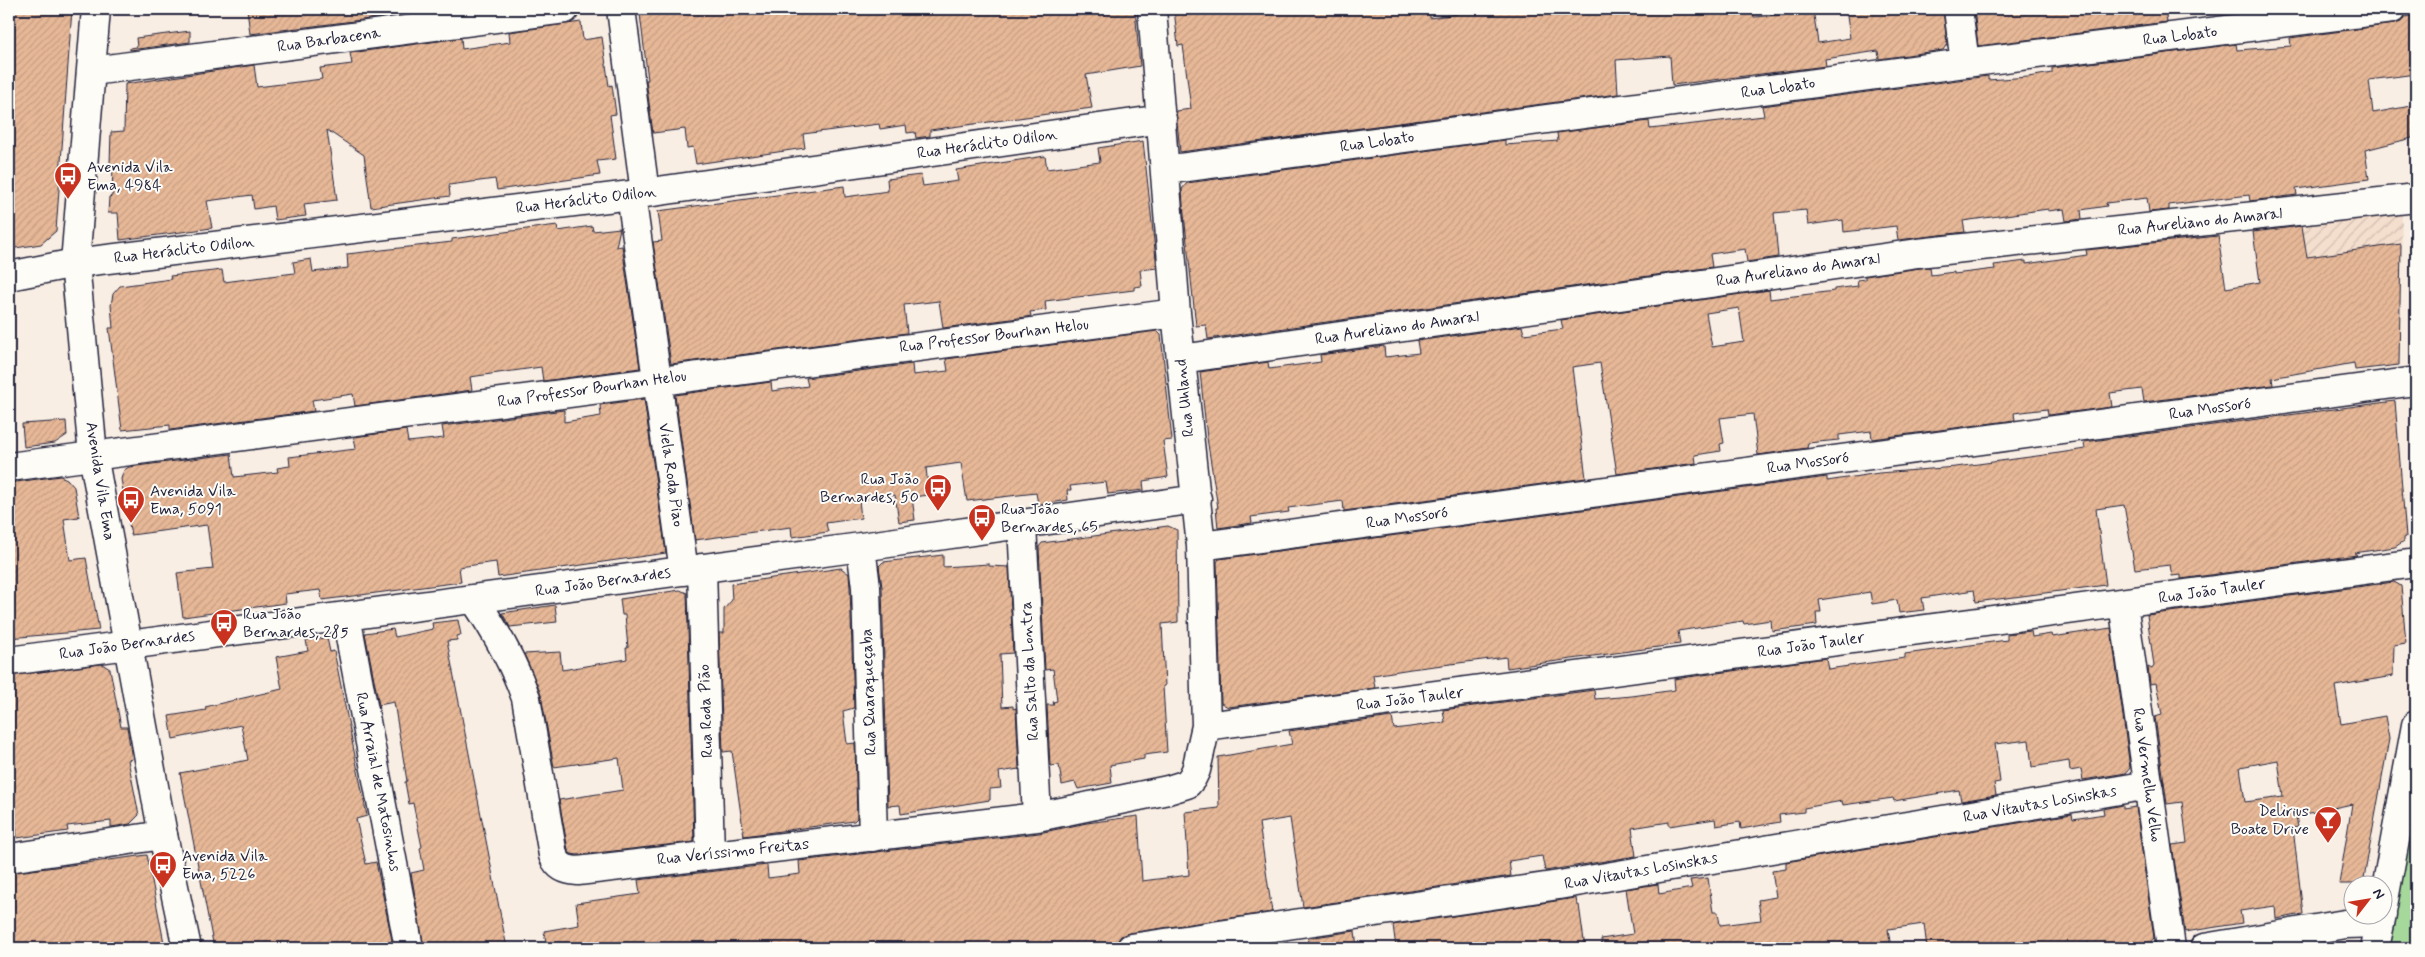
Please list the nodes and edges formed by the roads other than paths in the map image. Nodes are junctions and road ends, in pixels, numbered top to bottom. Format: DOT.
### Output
graph roads {
  1 [pos="96,9"];
  2 [pos="565,9"];
  3 [pos="621,9"];
  4 [pos="1152,9"];
  5 [pos="1958,9"];
  6 [pos="2392,9"];
  7 [pos="1965,63"];
  8 [pos="92,71"];
  9 [pos="1162,119"];
  10 [pos="1165,170"];
  11 [pos="638,194"];
  12 [pos="2416,198"];
  13 [pos="75,263"];
  14 [pos="9,276"];
  15 [pos="1176,313"];
  16 [pos="1181,359"];
  17 [pos="657,380"];
  18 [pos="2416,381"];
  19 [pos="93,455"];
  20 [pos="9,467"];
  21 [pos="1197,499"];
  22 [pos="1022,525"];
  23 [pos="1200,546"];
  24 [pos="861,547"];
  25 [pos="2416,563"];
  26 [pos="693,570"];
  27 [pos="474,599"];
  28 [pos="2123,603"];
  29 [pos="346,616"];
  30 [pos="128,644"];
  31 [pos="9,661"];
  32 [pos="2416,725"];
  33 [pos="1206,726"];
  34 [pos="1187,784"];
  35 [pos="2148,785"];
  36 [pos="1037,817"];
  37 [pos="163,835"];
  38 [pos="873,837"];
  39 [pos="710,854"];
  40 [pos="9,858"];
  41 [pos="2389,874"];
  42 [pos="2345,924"];
  43 [pos="187,948"];
  44 [pos="409,948"];
  45 [pos="1131,948"];
  46 [pos="2171,948"];
  47 [pos="2204,948"];
  1 -- 8 [label="street, Avenida Vila Ema"];
  2 -- 8 [label="street, Rua Barbacena"];
  3 -- 11 [label="street, Viela Roda Piao"];
  4 -- 9 [label="street, Rua Uhland"];
  5 -- 7 [label="street"];
  6 -- 7 [label="street, Rua Lobato"];
  7 -- 10 [label="street, Rua Lobato"];
  8 -- 13 [label="street, Avenida Vila Ema"];
  9 -- 10 [label="street, Rua Uhland"];
  9 -- 11 [label="street, Rua Heráclito Odilon"];
  10 -- 15 [label="street, Rua Uhland"];
  11 -- 13 [label="street, Rua Heráclito Odilon"];
  11 -- 17 [label="street, Viela Roda Piao"];
  12 -- 16 [label="street, Rua Aureliano do Amaral"];
  13 -- 14 [label="street, Rua Heráclito Odilon"];
  13 -- 19 [label="street, Avenida Vila Ema"];
  15 -- 16 [label="street, Rua Uhland"];
  15 -- 17 [label="street, Rua Professor Bourhan Helou"];
  16 -- 21 [label="street, Rua Uhland"];
  17 -- 19 [label="street, Rua Professor Bourhan Helou"];
  17 -- 26 [label="street, Viela Roda Piao"];
  18 -- 23 [label="street, Rua Mossoró"];
  19 -- 20 [label="street, Rua Professor Bourhan Helou"];
  19 -- 30 [label="street, Avenida Vila Ema"];
  21 -- 22 [label="street, Rua João Bernardes"];
  21 -- 23 [label="street, Rua Uhland"];
  22 -- 24 [label="street, Rua João Bernardes"];
  22 -- 36 [label="street, Rua Salto da Lontra"];
  23 -- 33 [label="street, Rua Uhland"];
  24 -- 26 [label="street, Rua João Bernardes"];
  24 -- 38 [label="street, Rua Quaraqueçaba"];
  25 -- 28 [label="street, Rua João Tauler"];
  26 -- 27 [label="street, Rua João Bernardes"];
  26 -- 39 [label="street, Rua Roda Pião"];
  27 -- 29 [label="street, Rua João Bernardes"];
  27 -- 39 [label="street, Rua Veríssimo Freitas"];
  28 -- 33 [label="street, Rua João Tauler"];
  28 -- 35 [label="street, Rua Vermelho Velho"];
  29 -- 30 [label="street, Rua João Bernardes"];
  29 -- 44 [label="street, Rua Arraial de Matosinhos"];
  30 -- 31 [label="street, Rua João Bernardes"];
  30 -- 37 [label="street, Avenida Vila Ema"];
  32 -- 41 [label="street"];
  33 -- 34 [label="street, Rua Uhland"];
  34 -- 36 [label="street, Rua Veríssimo Freitas"];
  35 -- 45 [label="street, Rua Vitautas Losinskas"];
  35 -- 46 [label="street, Rua Vermelho Velho"];
  36 -- 38 [label="street, Rua Veríssimo Freitas"];
  37 -- 40 [label="street"];
  37 -- 43 [label="street, Avenida Vila Ema"];
  38 -- 39 [label="street, Rua Veríssimo Freitas"];
  42 -- 47 [label="street"];
}
